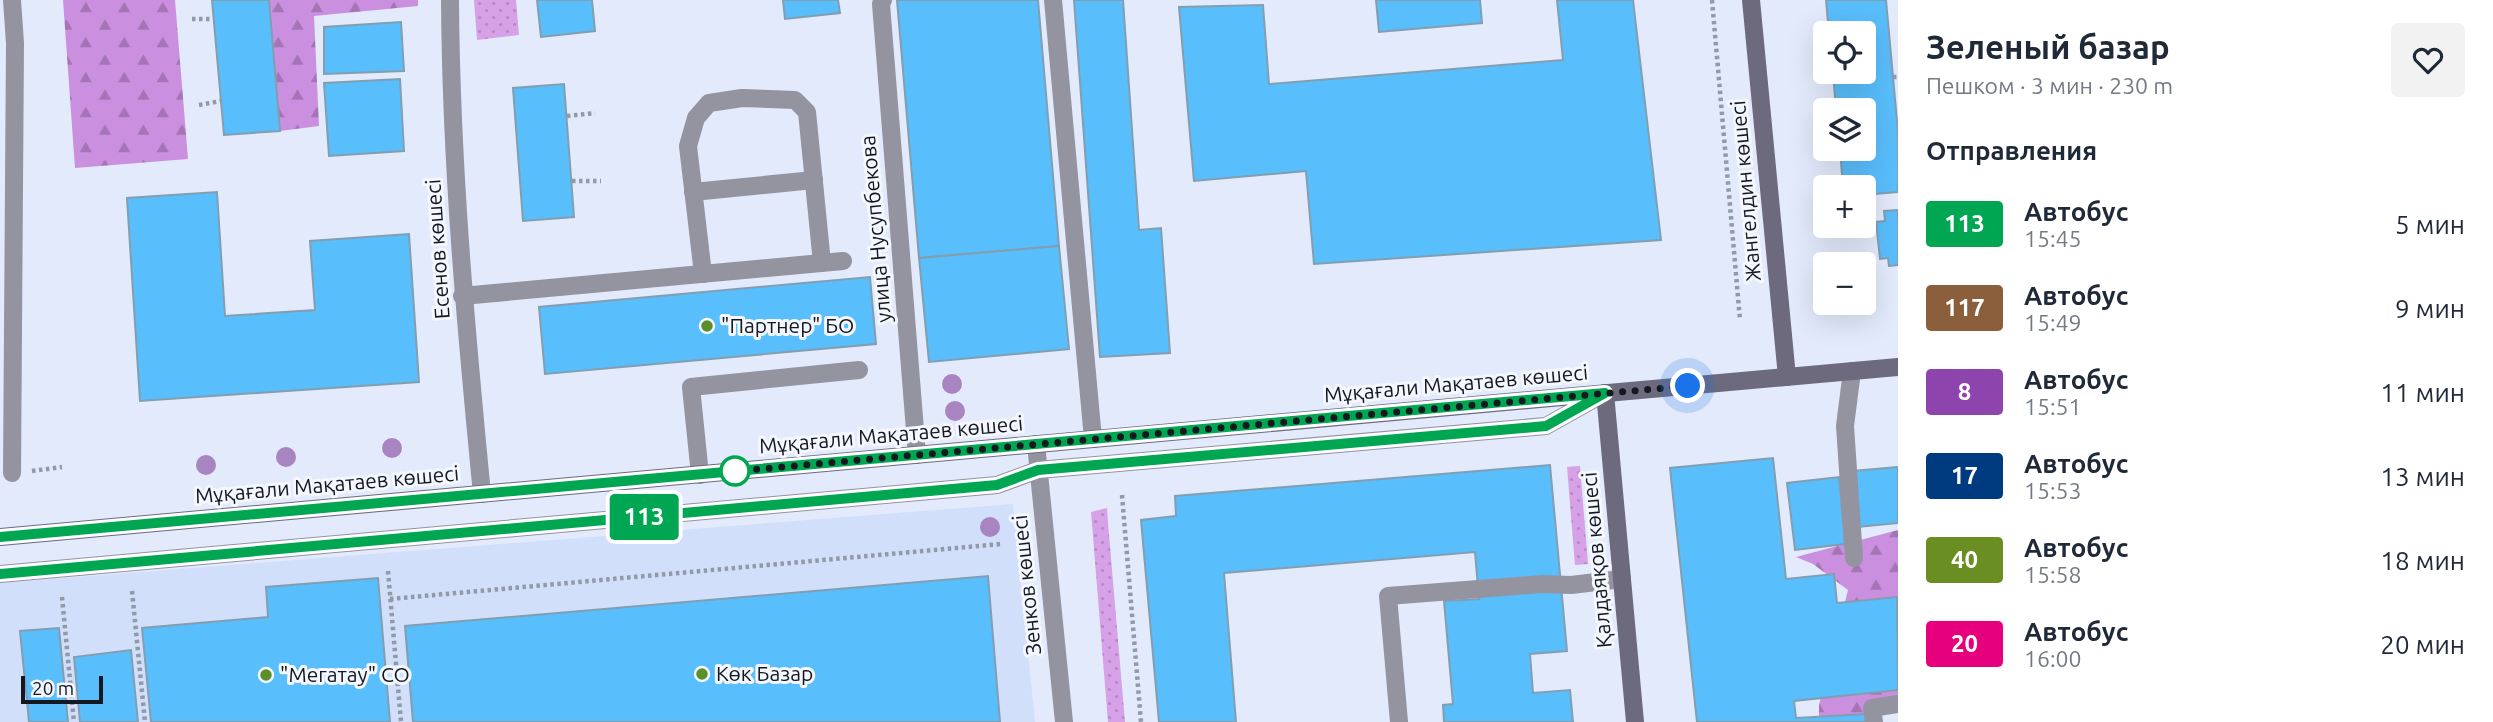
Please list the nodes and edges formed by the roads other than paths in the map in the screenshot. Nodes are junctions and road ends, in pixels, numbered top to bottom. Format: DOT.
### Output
graph roads {
  1 [pos="12,0"];
  2 [pos="450,0"];
  3 [pos="883,0"];
  4 [pos="1053,0"];
  5 [pos="1751,0"];
  6 [pos="814,180"];
  7 [pos="693,192"];
  8 [pos="843,261"];
  9 [pos="822,263"];
  10 [pos="703,274"];
  11 [pos="463,296"];
  12 [pos="1898,367"];
  13 [pos="859,370"];
  14 [pos="1852,371"];
  15 [pos="1787,377"];
  16 [pos="1605,393"];
  17 [pos="1093,439"];
  18 [pos="1036,444"];
  19 [pos="917,455"];
  20 [pos="1038,470"];
  21 [pos="12,473"];
  22 [pos="700,475"];
  23 [pos="482,494"];
  24 [pos="0,537"];
  25 [pos="1854,558"];
  26 [pos="0,574"];
  27 [pos="1622,579"];
  28 [pos="1898,704"];
  29 [pos="1064,722"];
  30 [pos="1399,722"];
  31 [pos="1635,722"];
  32 [pos="1874,722"];
  1 -- 21 [label="street"];
  2 -- 11 [label="street, Есенов көшесі"];
  3 -- 19 [label="street, улица Нусупбекова"];
  4 -- 17 [label="street"];
  5 -- 15 [label="main road, Жангелдин көшесі"];
  6 -- 7 [label="street"];
  6 -- 7 [label="street"];
  6 -- 9 [label="street"];
  7 -- 10 [label="street"];
  8 -- 9 [label="street"];
  9 -- 10 [label="street"];
  10 -- 11 [label="street"];
  11 -- 23 [label="street, Есенов көшесі"];
  12 -- 14 [label="main road, Мұқағали Мақатаев көшесі"];
  13 -- 22 [label="street"];
  14 -- 15 [label="main road, Мұқағали Мақатаев көшесі"];
  14 -- 25 [label="street"];
  15 -- 16 [label="main road, Мұқағали Мақатаев көшесі"];
  16 -- 17 [label="main road, Мұқағали Мақатаев көшесі"];
  16 -- 20 [label="street"];
  16 -- 27 [label="main road, Қалдаяқов көшесі"];
  17 -- 18 [label="main road, Мұқағали Мақатаев көшесі"];
  18 -- 19 [label="main road, Мұқағали Мақатаев көшесі"];
  18 -- 20 [label="street, Зенков көшесі"];
  19 -- 22 [label="main road, Мұқағали Мақатаев көшесі"];
  20 -- 26 [label="street"];
  20 -- 29 [label="street, Зенков көшесі"];
  22 -- 23 [label="main road, Мұқағали Мақатаев көшесі"];
  23 -- 24 [label="main road, Мұқағали Мақатаев көшесі"];
  27 -- 30 [label="street"];
  27 -- 31 [label="main road, Қалдаяқов көшесі"];
  28 -- 32 [label="street"];
}
